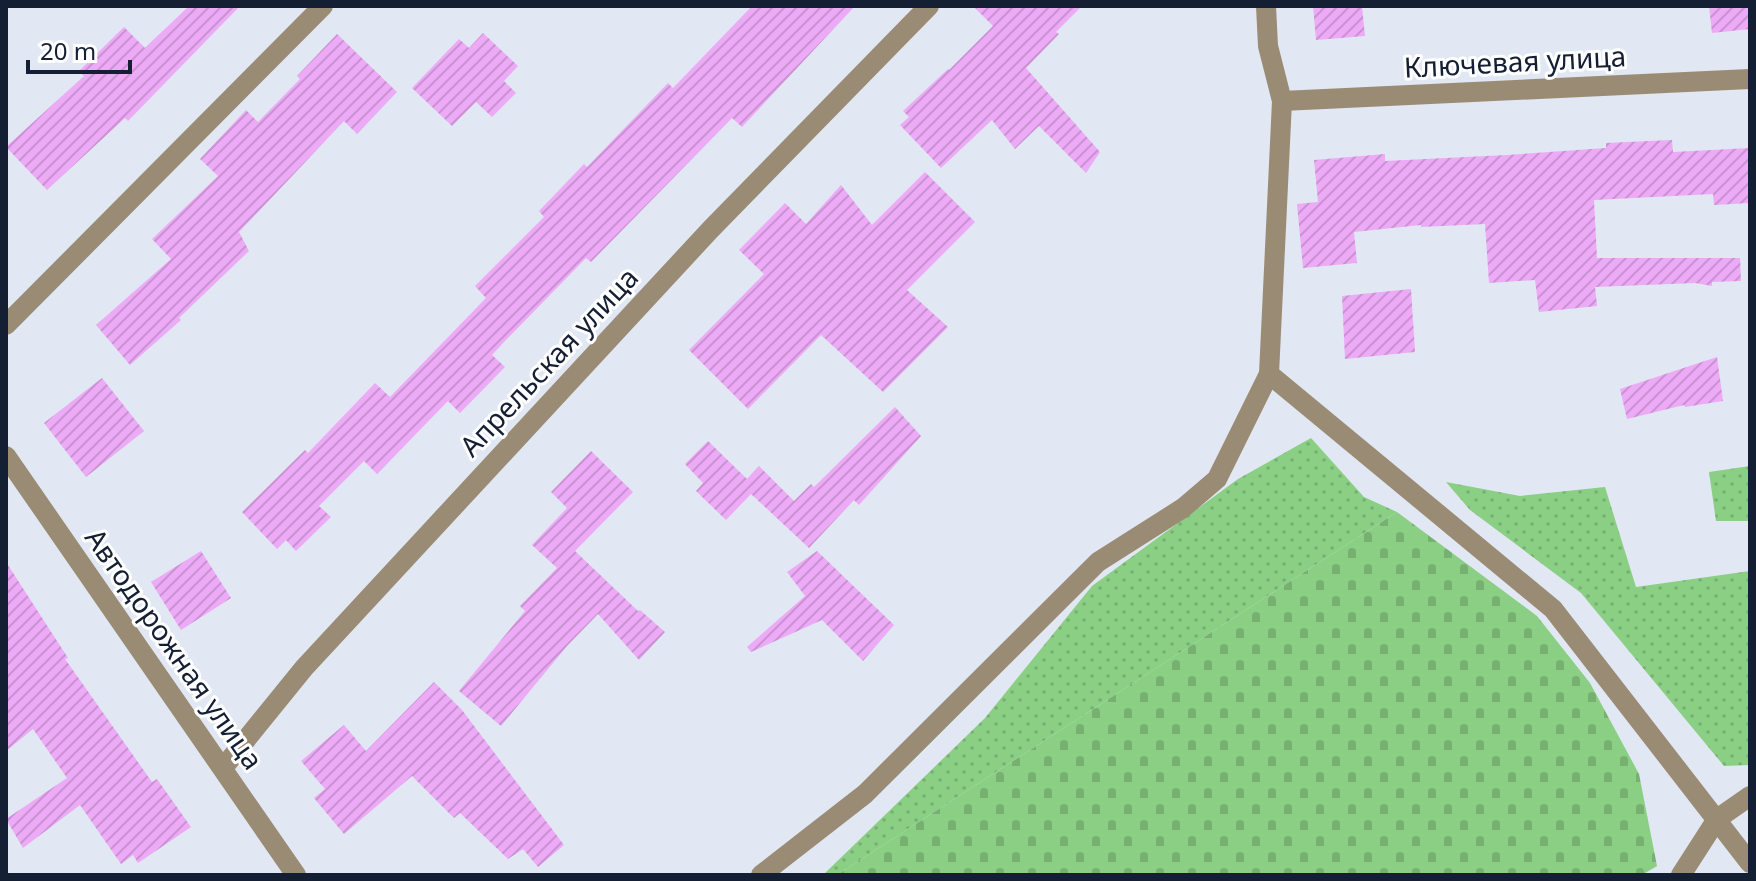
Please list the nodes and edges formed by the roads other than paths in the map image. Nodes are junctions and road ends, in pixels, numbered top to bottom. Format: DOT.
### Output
graph roads {
  1 [pos="323,6"];
  2 [pos="929,6"];
  3 [pos="1266,6"];
  4 [pos="1750,79"];
  5 [pos="1282,101"];
  6 [pos="6,325"];
  7 [pos="1269,374"];
  8 [pos="6,456"];
  9 [pos="223,768"];
  10 [pos="1750,796"];
  11 [pos="1717,819"];
  12 [pos="1750,863"];
  13 [pos="296,875"];
  14 [pos="761,875"];
  15 [pos="1681,875"];
  1 -- 6 [label="street"];
  2 -- 9 [label="street, Апрельская улица"];
  3 -- 5 [label="street"];
  4 -- 5 [label="street, Ключевая улица"];
  5 -- 7 [label="street"];
  7 -- 11 [label="street"];
  7 -- 14 [label="street"];
  8 -- 9 [label="street, Автодорожная улица"];
  9 -- 13 [label="street, Автодорожная улица"];
  10 -- 11 [label="street"];
  11 -- 12 [label="street"];
  11 -- 15 [label="street"];
}
